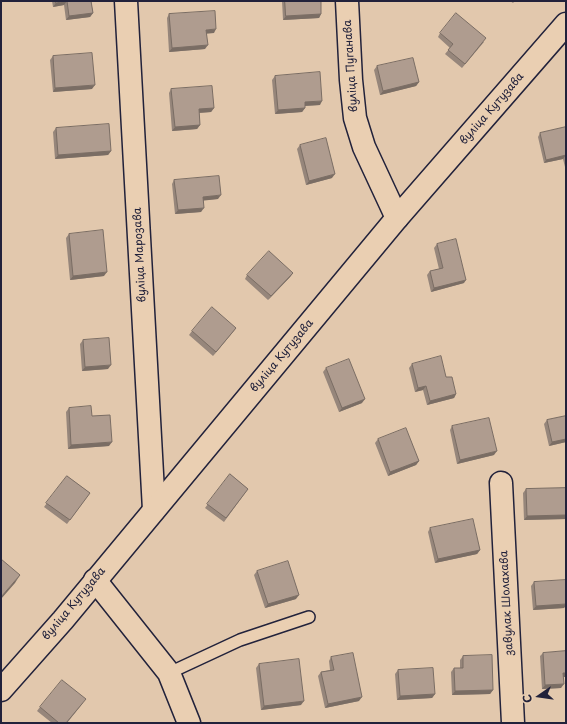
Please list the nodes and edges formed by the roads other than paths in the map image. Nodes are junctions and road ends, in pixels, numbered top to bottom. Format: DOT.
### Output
graph roads {
  1 [pos="126,1"];
  2 [pos="347,1"];
  3 [pos="566,24"];
  4 [pos="398,218"];
  5 [pos="501,483"];
  6 [pos="154,510"];
  7 [pos="95,580"];
  8 [pos="309,617"];
  9 [pos="170,673"];
  10 [pos="1,690"];
  11 [pos="189,723"];
  12 [pos="513,723"];
  1 -- 6 [label="street, вуліца Марозава"];
  2 -- 4 [label="street, вуліца Пуганава"];
  3 -- 4 [label="street, вуліца Кутузава"];
  4 -- 6 [label="street, вуліца Кутузава"];
  5 -- 12 [label="street, завулак Шолахава"];
  6 -- 7 [label="street, вуліца Кутузава"];
  7 -- 9 [label="street"];
  7 -- 10 [label="street, вуліца Кутузава"];
  8 -- 9 [label="lane"];
  9 -- 11 [label="street"];
}
